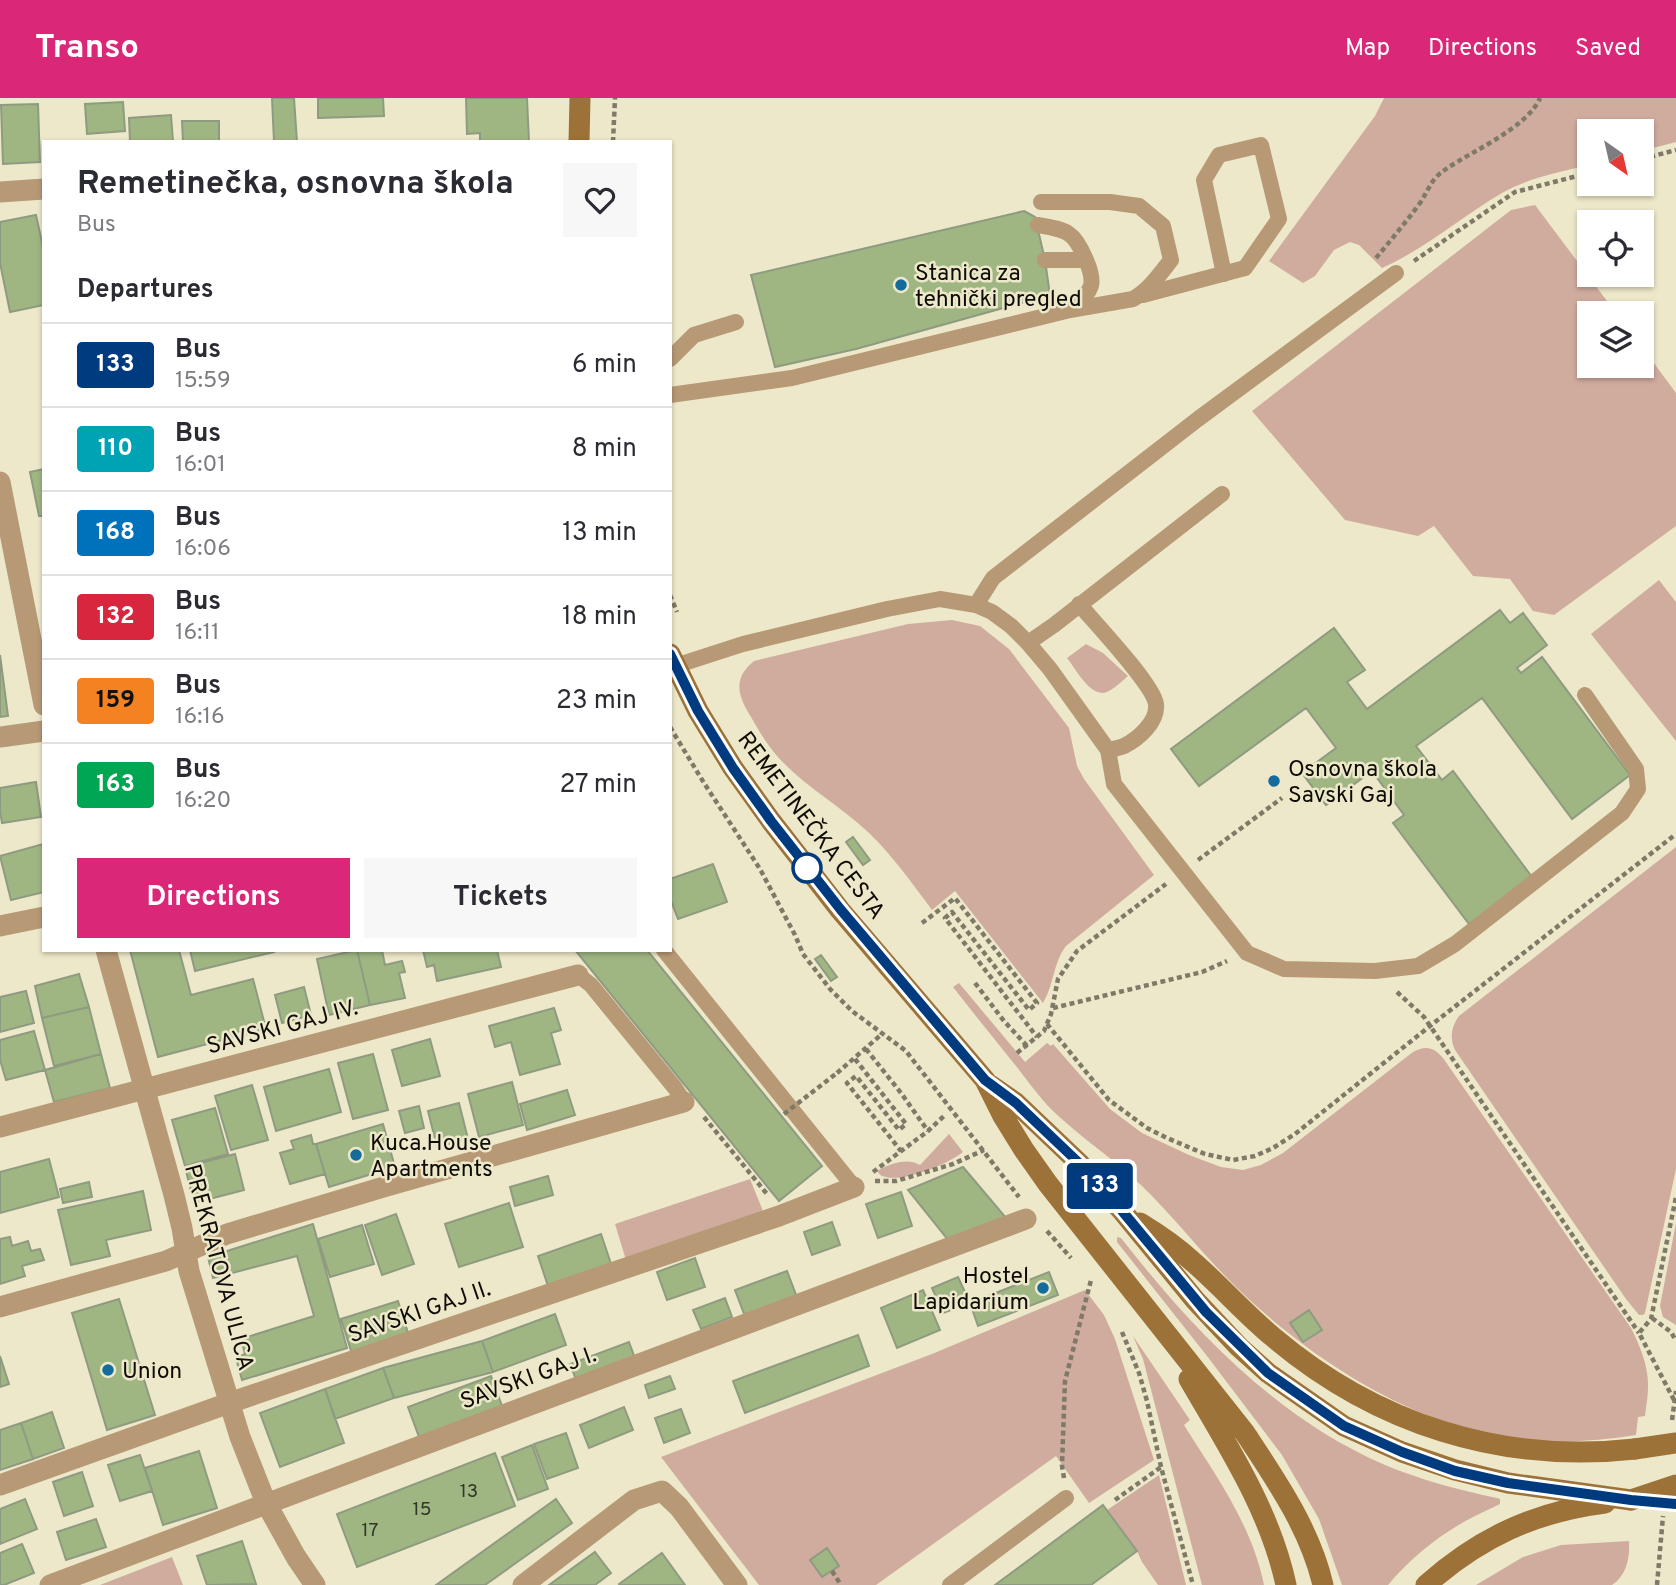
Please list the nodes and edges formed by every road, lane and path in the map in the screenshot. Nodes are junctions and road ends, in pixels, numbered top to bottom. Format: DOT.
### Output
graph roads {
  1 [pos="580,98"];
  2 [pos="615,98"];
  3 [pos="1540,98"];
  4 [pos="579,140"];
  5 [pos="613,140"];
  6 [pos="1676,150"];
  7 [pos="1654,156"];
  8 [pos="1577,176"];
  9 [pos="42,189"];
  10 [pos="0,192"];
  11 [pos="1041,202"];
  12 [pos="1038,225"];
  13 [pos="1045,260"];
  14 [pos="1086,260"];
  15 [pos="1396,273"];
  16 [pos="1224,274"];
  17 [pos="1140,295"];
  18 [pos="1364,298"];
  19 [pos="1070,310"];
  20 [pos="736,322"];
  21 [pos="672,357"];
  22 [pos="672,394"];
  23 [pos="0,482"];
  24 [pos="1222,494"];
  25 [pos="5,531"];
  26 [pos="672,600"];
  27 [pos="1079,604"];
  28 [pos="976,605"];
  29 [pos="677,612"];
  30 [pos="1028,643"];
  31 [pos="673,660"];
  32 [pos="1585,695"];
  33 [pos="42,696"];
  34 [pos="672,730"];
  35 [pos="42,731"];
  36 [pos="0,737"];
  37 [pos="1108,750"];
  38 [pos="1282,798"];
  39 [pos="1676,834"];
  40 [pos="1182,872"];
  41 [pos="42,917"];
  42 [pos="922,923"];
  43 [pos="0,926"];
  44 [pos="107,952"];
  45 [pos="666,952"];
  46 [pos="1247,953"];
  47 [pos="1375,971"];
  48 [pos="578,975"];
  49 [pos="975,983"];
  50 [pos="1053,1008"];
  51 [pos="1047,1024"];
  52 [pos="1430,1026"];
  53 [pos="882,1034"];
  54 [pos="1038,1037"];
  55 [pos="1027,1046"];
  56 [pos="866,1049"];
  57 [pos="1017,1054"];
  58 [pos="855,1059"];
  59 [pos="985,1080"];
  60 [pos="145,1089"];
  61 [pos="684,1102"];
  62 [pos="785,1114"];
  63 [pos="946,1114"];
  64 [pos="0,1127"];
  65 [pos="928,1130"];
  66 [pos="901,1151"];
  67 [pos="872,1173"];
  68 [pos="864,1184"];
  69 [pos="1676,1197"];
  70 [pos="1123,1212"];
  71 [pos="779,1216"];
  72 [pos="1026,1219"];
  73 [pos="186,1251"];
  74 [pos="1092,1280"];
  75 [pos="0,1307"];
  76 [pos="1154,1316"];
  77 [pos="1651,1317"];
  78 [pos="1122,1332"];
  79 [pos="1639,1333"];
  80 [pos="1676,1341"];
  81 [pos="1676,1391"];
  82 [pos="229,1403"];
  83 [pos="1676,1443"];
  84 [pos="1161,1467"];
  85 [pos="0,1485"];
  86 [pos="1676,1485"];
  87 [pos="1066,1498"];
  88 [pos="1115,1500"];
  89 [pos="1631,1500"];
  90 [pos="266,1503"];
  91 [pos="1676,1504"];
  92 [pos="832,1571"];
  93 [pos="50,1585"];
  94 [pos="315,1585"];
  95 [pos="523,1585"];
  96 [pos="737,1585"];
  97 [pos="841,1585"];
  98 [pos="950,1585"];
  99 [pos="1193,1585"];
  100 [pos="1286,1585"];
  101 [pos="1323,1585"];
  102 [pos="1426,1585"];
  1 -- 4 [label="main road"];
  2 -- 5 [label="path"];
  3 -- 18 [label="path"];
  6 -- 7 [label="path"];
  8 -- 15 [label="path"];
  9 -- 10 [label="street"];
  11 -- 17 [label="lane"];
  12 -- 14 [label="lane"];
  13 -- 14 [label="lane"];
  14 -- 19 [label="lane"];
  15 -- 18 [label="lane"];
  16 -- 16 [label="lane"];
  16 -- 17 [label="lane"];
  17 -- 19 [label="lane"];
  18 -- 28 [label="lane"];
  19 -- 22 [label="lane"];
  20 -- 21 [label="lane"];
  23 -- 25 [label="street"];
  24 -- 27 [label="lane"];
  25 -- 33 [label="street"];
  26 -- 29 [label="path"];
  27 -- 30 [label="lane"];
  27 -- 37 [label="lane"];
  28 -- 30 [label="lane"];
  28 -- 31 [label="lane"];
  30 -- 37 [label="lane"];
  31 -- 59 [label="main road, REMETINEČKA CESTA"];
  32 -- 47 [label="lane"];
  34 -- 53 [label="path"];
  35 -- 36 [label="street"];
  37 -- 40 [label="lane"];
  38 -- 40 [label="path"];
  39 -- 52 [label="path"];
  40 -- 46 [label="lane"];
  40 -- 50 [label="path"];
  41 -- 43 [label="street"];
  42 -- 54 [label="path"];
  44 -- 60 [label="street, PREKRATOVA ULICA"];
  45 -- 68 [label="lane"];
  46 -- 47 [label="lane"];
  46 -- 50 [label="path"];
  47 -- 52 [label="path"];
  48 -- 60 [label="street, SAVSKI GAJ IV."];
  48 -- 61 [label="lane"];
  49 -- 55 [label="path"];
  50 -- 51 [label="path"];
  51 -- 52 [label="path"];
  51 -- 54 [label="path"];
  52 -- 79 [label="path"];
  53 -- 56 [label="path"];
  53 -- 68 [label="path"];
  54 -- 55 [label="path"];
  55 -- 57 [label="path"];
  56 -- 58 [label="path"];
  56 -- 65 [label="path"];
  58 -- 62 [label="path, bridge"];
  58 -- 66 [label="path"];
  59 -- 70 [label="main road, REMETINEČKA CESTA"];
  59 -- 76 [label="main road, REMETINEČKA CESTA"];
  60 -- 64 [label="street, SAVSKI GAJ IV."];
  60 -- 73 [label="street, PREKRATOVA ULICA"];
  61 -- 71 [label="path"];
  61 -- 73 [label="street"];
  63 -- 65 [label="path"];
  65 -- 66 [label="path"];
  66 -- 67 [label="path"];
  68 -- 71 [label="street, SAVSKI GAJ II."];
  69 -- 77 [label="path"];
  70 -- 83 [label="main road, bridge"];
  70 -- 89 [label="main road, REMETINEČKA CESTA"];
  71 -- 82 [label="street, SAVSKI GAJ II."];
  72 -- 90 [label="street, SAVSKI GAJ I."];
  73 -- 75 [label="street"];
  73 -- 82 [label="street, PREKRATOVA ULICA"];
  74 -- 87 [label="path"];
  76 -- 100 [label="main road"];
  76 -- 101 [label="main road, REMETINEČKA CESTA"];
  77 -- 79 [label="path"];
  77 -- 80 [label="path"];
  78 -- 84 [label="path"];
  79 -- 81 [label="path"];
  82 -- 85 [label="street, SAVSKI GAJ II."];
  82 -- 90 [label="street, PREKRATOVA ULICA"];
  84 -- 88 [label="path"];
  84 -- 99 [label="path"];
  86 -- 89 [label="main road, bridge"];
  87 -- 98 [label="lane"];
  89 -- 91 [label="main road"];
  89 -- 102 [label="main road"];
  90 -- 93 [label="street, SAVSKI GAJ I."];
  90 -- 94 [label="street, PREKRATOVA ULICA"];
  92 -- 97 [label="path"];
  95 -- 96 [label="street"];
}
